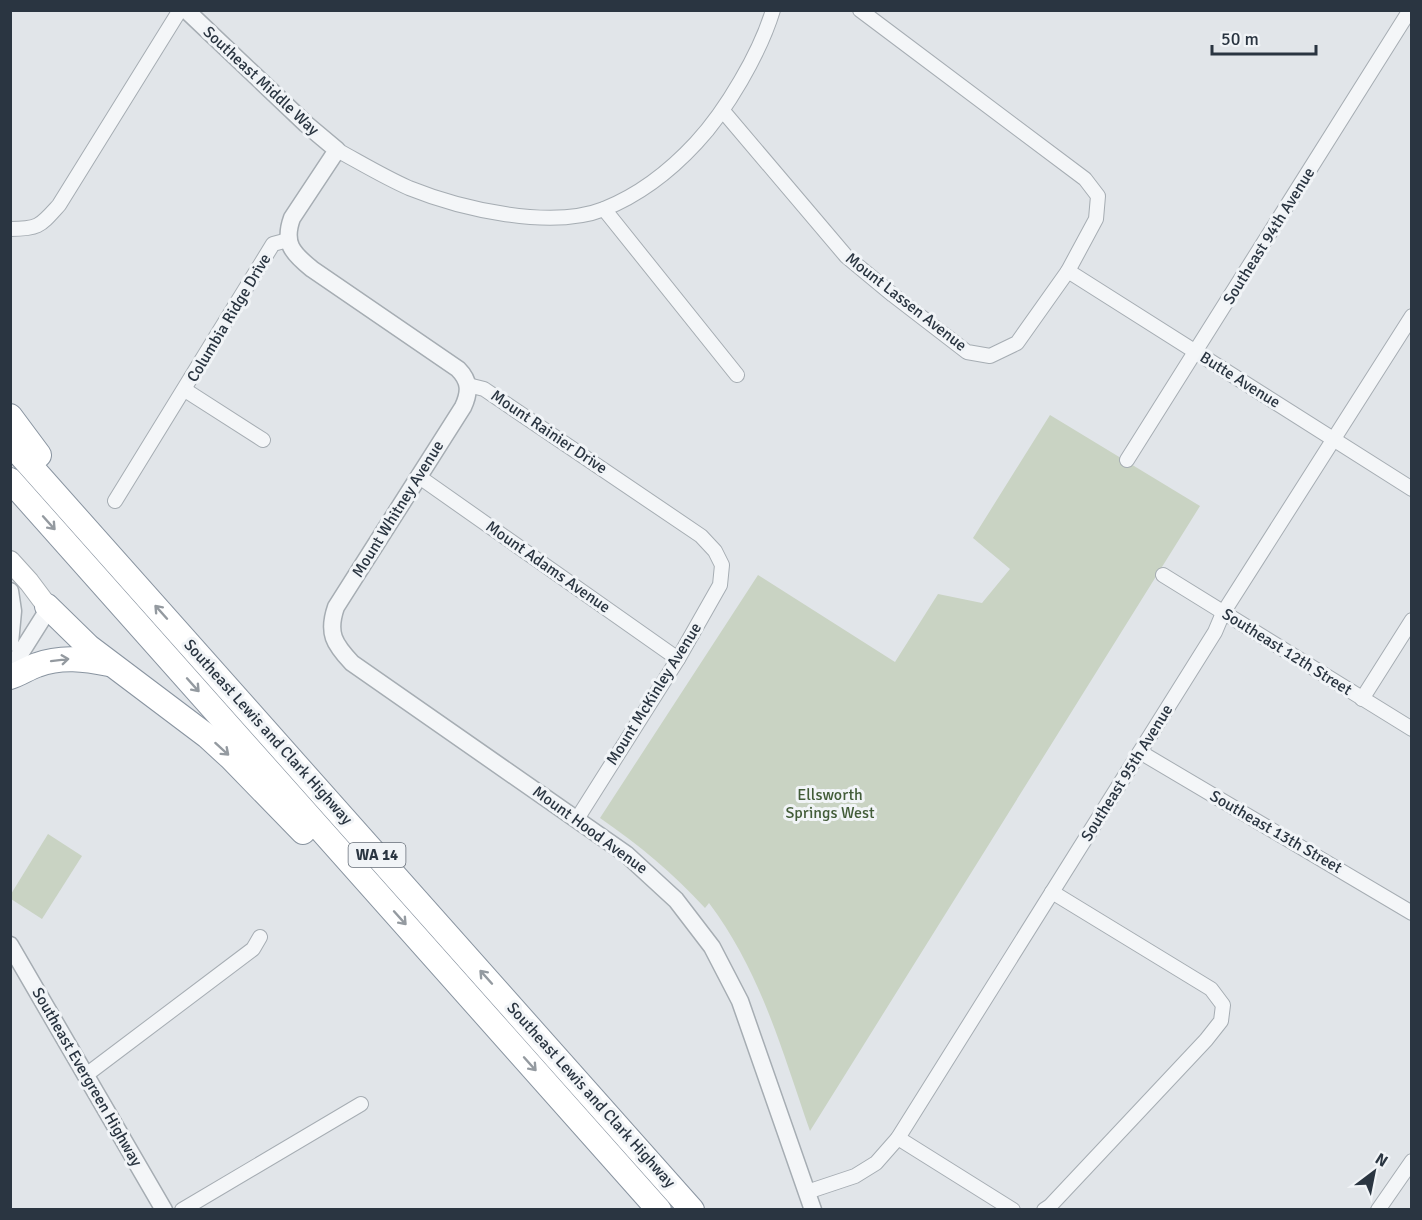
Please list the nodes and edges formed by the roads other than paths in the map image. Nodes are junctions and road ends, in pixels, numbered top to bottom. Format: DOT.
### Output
graph roads {
  1 [pos="180,10"];
  2 [pos="186,10"];
  3 [pos="773,10"];
  4 [pos="860,10"];
  5 [pos="1410,10"];
  6 [pos="723,111"];
  7 [pos="337,150"];
  8 [pos="603,210"];
  9 [pos="10,229"];
  10 [pos="288,240"];
  11 [pos="1068,271"];
  12 [pos="1412,316"];
  13 [pos="1196,352"];
  14 [pos="737,375"];
  15 [pos="468,385"];
  16 [pos="185,390"];
  17 [pos="10,416"];
  18 [pos="1334,439"];
  19 [pos="263,440"];
  20 [pos="10,443"];
  21 [pos="1127,460"];
  22 [pos="418,476"];
  23 [pos="10,480"];
  24 [pos="1412,489"];
  25 [pos="62,500"];
  26 [pos="115,501"];
  27 [pos="10,561"];
  28 [pos="722,565"];
  29 [pos="1163,575"];
  30 [pos="10,591"];
  31 [pos="47,606"];
  32 [pos="1223,613"];
  33 [pos="1412,620"];
  34 [pos="332,634"];
  35 [pos="10,643"];
  36 [pos="678,658"];
  37 [pos="113,665"];
  38 [pos="10,670"];
  39 [pos="10,677"];
  40 [pos="1362,699"];
  41 [pos="1412,729"];
  42 [pos="1140,752"];
  43 [pos="577,819"];
  44 [pos="362,874"];
  45 [pos="1052,892"];
  46 [pos="1412,913"];
  47 [pos="260,937"];
  48 [pos="10,945"];
  49 [pos="86,1075"];
  50 [pos="361,1104"];
  51 [pos="898,1138"];
  52 [pos="1412,1161"];
  53 [pos="807,1192"];
  54 [pos="164,1209"];
  55 [pos="182,1209"];
  56 [pos="659,1209"];
  57 [pos="692,1209"];
  58 [pos="813,1209"];
  59 [pos="1013,1209"];
  60 [pos="1044,1209"];
  61 [pos="1378,1209"];
  1 -- 9 [label="street"];
  2 -- 7 [label="street, Southeast Middle Way"];
  3 -- 6 [label="street"];
  4 -- 11 [label="street, Mount Lassen Avenue"];
  5 -- 13 [label="street, Southeast 94th Avenue"];
  6 -- 8 [label="street"];
  6 -- 11 [label="street, Mount Lassen Avenue"];
  7 -- 8 [label="street"];
  7 -- 10 [label="street, Columbia Ridge Drive"];
  8 -- 14 [label="street"];
  10 -- 15 [label="street, Mount Rainier Drive"];
  10 -- 16 [label="street, Columbia Ridge Drive"];
  11 -- 13 [label="street, Butte Avenue"];
  12 -- 18 [label="street, Southeast 95th Avenue"];
  13 -- 18 [label="street, Butte Avenue"];
  13 -- 21 [label="street, Southeast 94th Avenue"];
  15 -- 22 [label="street, Mount Whitney Avenue"];
  15 -- 28 [label="street, Mount Rainier Drive"];
  16 -- 19 [label="street"];
  16 -- 26 [label="street, Columbia Ridge Drive"];
  17 -- 25 [label="highway"];
  18 -- 24 [label="street, Butte Avenue"];
  18 -- 32 [label="street, Southeast 95th Avenue"];
  20 -- 25 [label="highway, Southeast Lewis and Clark Highway / WA 14"];
  22 -- 34 [label="street, Mount Whitney Avenue"];
  22 -- 36 [label="street, Mount Adams Avenue"];
  23 -- 44 [label="highway, Southeast Lewis and Clark Highway / WA 14, one-way"];
  57 -- 25 [label="highway, Southeast Lewis and Clark Highway / WA 14, one-way"];
  27 -- 31 [label="main road"];
  28 -- 36 [label="street, Mount McKinley Avenue"];
  29 -- 32 [label="street, Southeast 12th Street"];
  30 -- 35 [label="street"];
  31 -- 37 [label="highway"];
  31 -- 38 [label="street"];
  32 -- 40 [label="street, Southeast 12th Street"];
  32 -- 42 [label="street, Southeast 95th Avenue"];
  33 -- 40 [label="street"];
  34 -- 43 [label="street, Mount Hood Avenue"];
  36 -- 43 [label="street, Mount McKinley Avenue"];
  39 -- 37 [label="highway, one-way"];
  37 -- 44 [label="highway, one-way"];
  40 -- 41 [label="street, Southeast 12th Street"];
  42 -- 45 [label="street, Southeast 95th Avenue"];
  42 -- 46 [label="street, Southeast 13th Street"];
  43 -- 53 [label="street, Mount Hood Avenue"];
  44 -- 56 [label="highway, Southeast Lewis and Clark Highway / WA 14, one-way"];
  45 -- 51 [label="street, Southeast 95th Avenue"];
  45 -- 60 [label="street"];
  47 -- 49 [label="street"];
  48 -- 49 [label="street, Southeast Evergreen Highway"];
  49 -- 54 [label="street, Southeast Evergreen Highway"];
  50 -- 55 [label="street"];
  51 -- 53 [label="street, Southeast 95th Avenue"];
  51 -- 59 [label="street"];
  52 -- 61 [label="street"];
  53 -- 58 [label="street, Mount Hood Avenue"];
}
